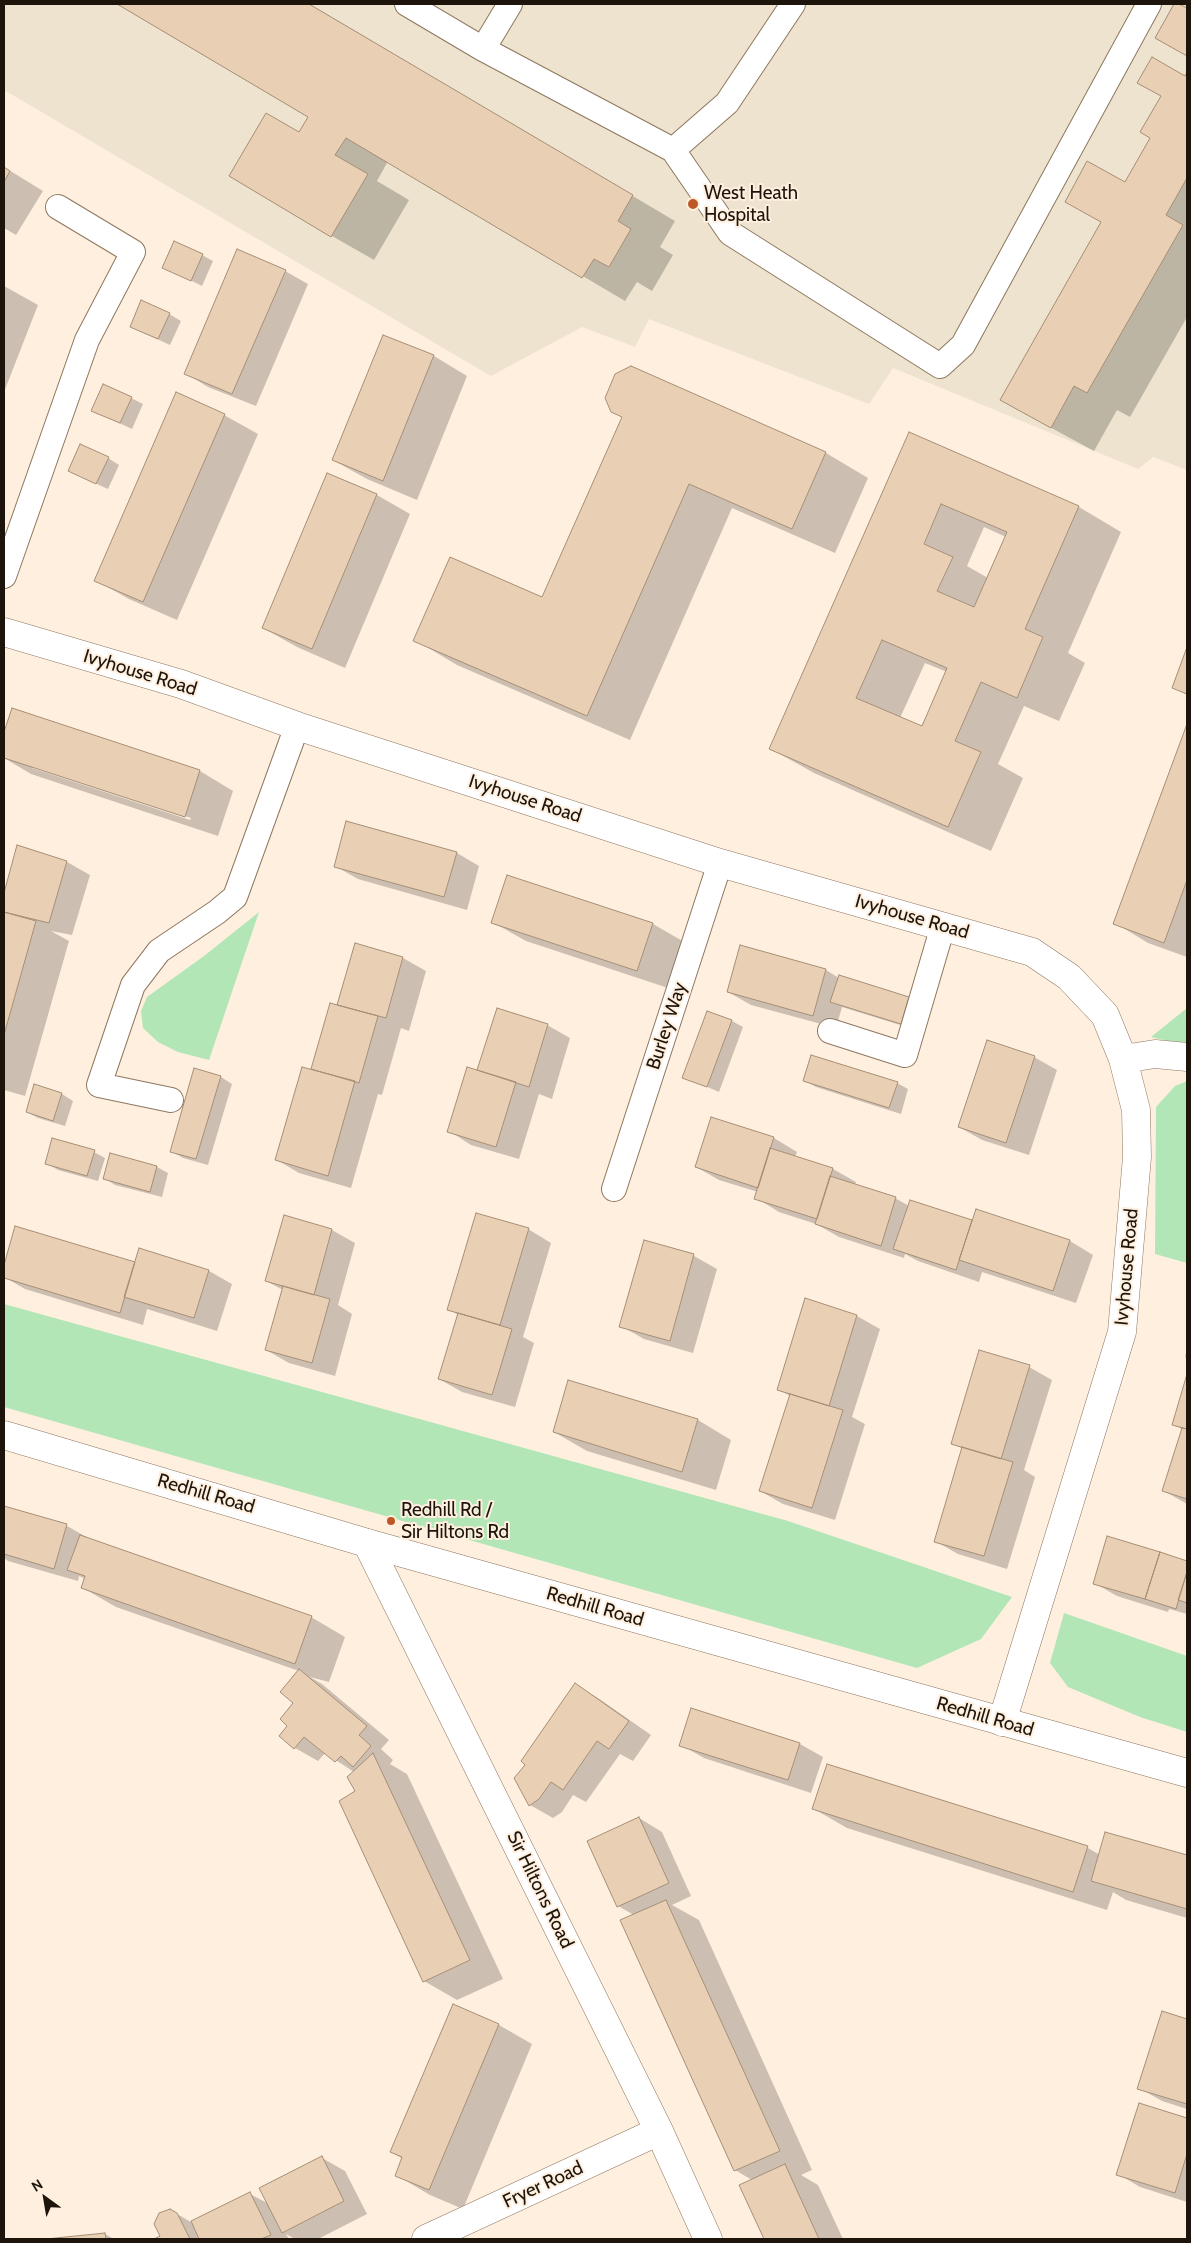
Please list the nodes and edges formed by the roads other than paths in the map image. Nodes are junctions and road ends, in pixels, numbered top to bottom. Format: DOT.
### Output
graph roads {
  1 [pos="407,4"];
  2 [pos="510,4"];
  3 [pos="793,4"];
  4 [pos="1149,4"];
  5 [pos="483,48"];
  6 [pos="673,150"];
  7 [pos="58,207"];
  8 [pos="4,576"];
  9 [pos="4,632"];
  10 [pos="297,726"];
  11 [pos="720,862"];
  12 [pos="943,926"];
  13 [pos="830,1032"];
  14 [pos="1187,1058"];
  15 [pos="1123,1059"];
  16 [pos="171,1100"];
  17 [pos="614,1189"];
  18 [pos="4,1436"];
  19 [pos="367,1544"];
  20 [pos="1002,1722"];
  21 [pos="1187,1773"];
  22 [pos="659,2131"];
  23 [pos="426,2239"];
  24 [pos="708,2239"];
  1 -- 5 [label="lane"];
  2 -- 5 [label="lane"];
  3 -- 6 [label="lane"];
  4 -- 6 [label="lane"];
  5 -- 6 [label="lane"];
  7 -- 8 [label="lane"];
  9 -- 10 [label="street, Ivyhouse Road"];
  10 -- 11 [label="street, Ivyhouse Road"];
  10 -- 16 [label="lane"];
  11 -- 12 [label="street, Ivyhouse Road"];
  11 -- 17 [label="lane, Burley Way"];
  12 -- 13 [label="lane"];
  12 -- 15 [label="street, Ivyhouse Road"];
  14 -- 15 [label="street"];
  15 -- 20 [label="street, Ivyhouse Road"];
  18 -- 19 [label="street, Redhill Road"];
  19 -- 20 [label="street, Redhill Road"];
  19 -- 22 [label="street, Sir Hiltons Road"];
  20 -- 21 [label="street, Redhill Road"];
  22 -- 23 [label="street, Fryer Road"];
  22 -- 24 [label="street, Sir Hiltons Road"];
}
